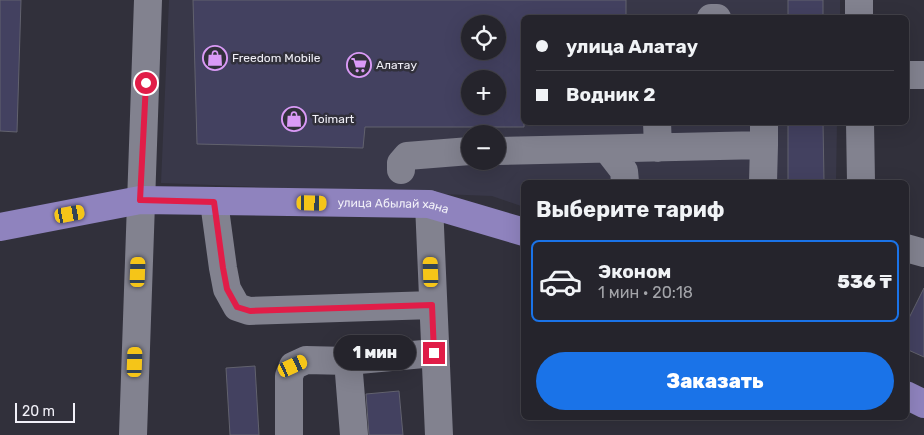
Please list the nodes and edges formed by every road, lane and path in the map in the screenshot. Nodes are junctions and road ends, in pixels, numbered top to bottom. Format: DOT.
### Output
graph roads {
  1 [pos="148,0"];
  2 [pos="859,0"];
  3 [pos="859,15"];
  4 [pos="860,125"];
  5 [pos="764,134"];
  6 [pos="658,135"];
  7 [pos="607,149"];
  8 [pos="506,151"];
  9 [pos="461,152"];
  10 [pos="401,170"];
  11 [pos="625,180"];
  12 [pos="763,180"];
  13 [pos="861,180"];
  14 [pos="140,200"];
  15 [pos="214,202"];
  16 [pos="429,204"];
  17 [pos="0,227"];
  18 [pos="521,231"];
  19 [pos="909,249"];
  20 [pos="924,253"];
  21 [pos="432,305"];
  22 [pos="434,353"];
  23 [pos="348,361"];
  24 [pos="909,396"];
  25 [pos="924,404"];
  26 [pos="133,435"];
  27 [pos="289,435"];
  28 [pos="354,435"];
  29 [pos="439,435"];
  1 -- 14 [label="street"];
  2 -- 3 [label="street"];
  4 -- 13 [label="street"];
  5 -- 6 [label="street"];
  5 -- 12 [label="street"];
  6 -- 7 [label="street"];
  7 -- 8 [label="street"];
  7 -- 11 [label="street"];
  9 -- 10 [label="street"];
  14 -- 15 [label="main road, улица Абылай хана"];
  14 -- 17 [label="main road, улица Абылай хана"];
  14 -- 26 [label="street"];
  15 -- 16 [label="main road, улица Абылай хана"];
  15 -- 21 [label="street"];
  16 -- 18 [label="main road, улица Абылай хана"];
  16 -- 21 [label="street"];
  19 -- 20 [label="street"];
  21 -- 22 [label="street"];
  22 -- 23 [label="street"];
  22 -- 29 [label="street"];
  23 -- 27 [label="street"];
  23 -- 28 [label="street"];
  24 -- 25 [label="main road"];
}
